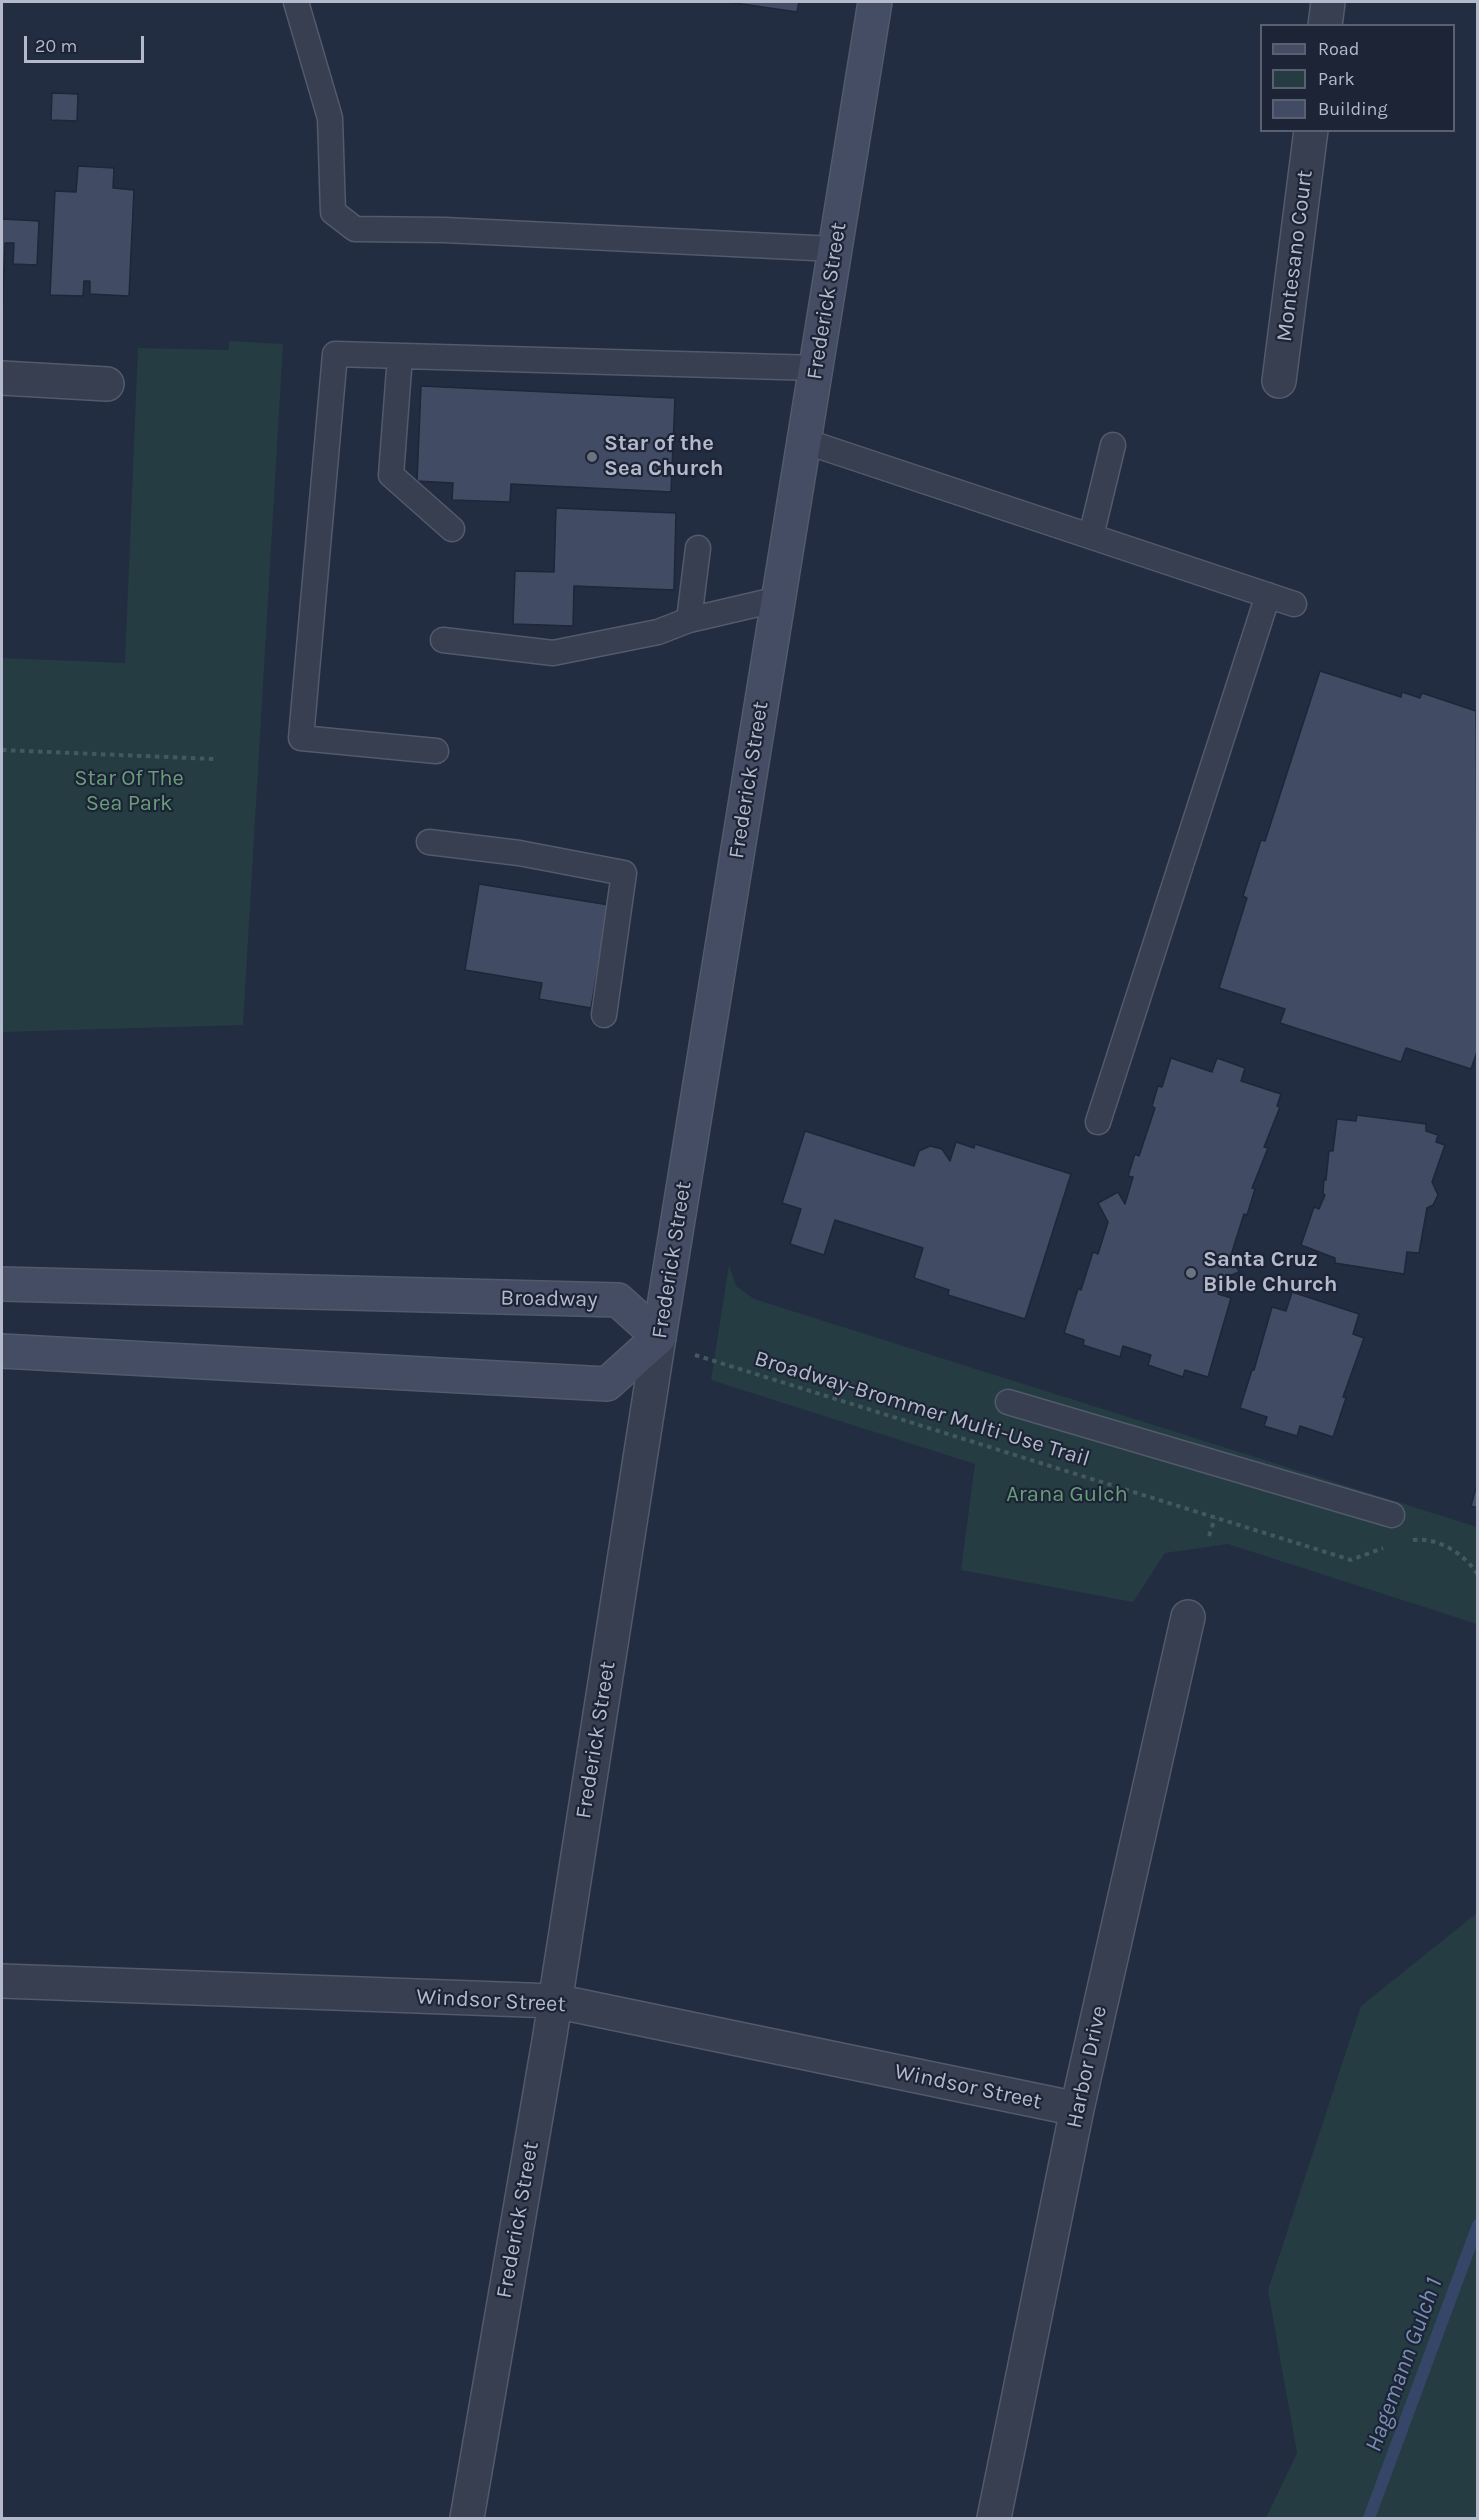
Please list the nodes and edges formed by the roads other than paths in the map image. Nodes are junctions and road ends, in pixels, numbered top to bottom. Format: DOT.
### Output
graph roads {
  1 [pos="296,2"];
  2 [pos="875,2"];
  3 [pos="1328,2"];
  4 [pos="1325,24"];
  5 [pos="1311,132"];
  6 [pos="835,249"];
  7 [pos="400,356"];
  8 [pos="816,368"];
  9 [pos="2,378"];
  10 [pos="1279,381"];
  11 [pos="107,384"];
  12 [pos="804,441"];
  13 [pos="1113,445"];
  14 [pos="452,529"];
  15 [pos="1091,536"];
  16 [pos="698,548"];
  17 [pos="1268,595"];
  18 [pos="778,599"];
  19 [pos="1294,604"];
  20 [pos="689,620"];
  21 [pos="443,640"];
  22 [pos="436,751"];
  23 [pos="429,842"];
  24 [pos="604,1015"];
  25 [pos="1098,1122"];
  26 [pos="2,1284"];
  27 [pos="659,1337"];
  28 [pos="2,1351"];
  29 [pos="1008,1401"];
  30 [pos="1392,1515"];
  31 [pos="1188,1617"];
  32 [pos="2,1982"];
  33 [pos="555,2001"];
  34 [pos="1077,2109"];
  35 [pos="467,2518"];
  36 [pos="994,2518"];
  1 -- 6 [label="lane"];
  2 -- 6 [label="main road, Frederick Street"];
  3 -- 4 [label="street"];
  5 -- 10 [label="street, Montesano Court"];
  6 -- 8 [label="main road, Frederick Street"];
  7 -- 8 [label="lane"];
  7 -- 14 [label="lane"];
  7 -- 22 [label="lane"];
  8 -- 12 [label="main road, Frederick Street"];
  9 -- 11 [label="street"];
  12 -- 15 [label="lane"];
  12 -- 18 [label="main road, Frederick Street"];
  13 -- 15 [label="lane"];
  15 -- 17 [label="lane"];
  16 -- 20 [label="lane"];
  17 -- 19 [label="lane"];
  17 -- 25 [label="lane"];
  18 -- 20 [label="lane"];
  18 -- 27 [label="main road, Frederick Street"];
  20 -- 21 [label="lane"];
  23 -- 24 [label="lane"];
  26 -- 27 [label="main road, Broadway"];
  27 -- 28 [label="main road"];
  27 -- 33 [label="street, Frederick Street"];
  29 -- 30 [label="lane"];
  31 -- 34 [label="street, Harbor Drive"];
  32 -- 33 [label="street, Windsor Street"];
  33 -- 34 [label="street, Windsor Street"];
  33 -- 35 [label="street, Frederick Street"];
  34 -- 36 [label="street, Harbor Drive"];
}
